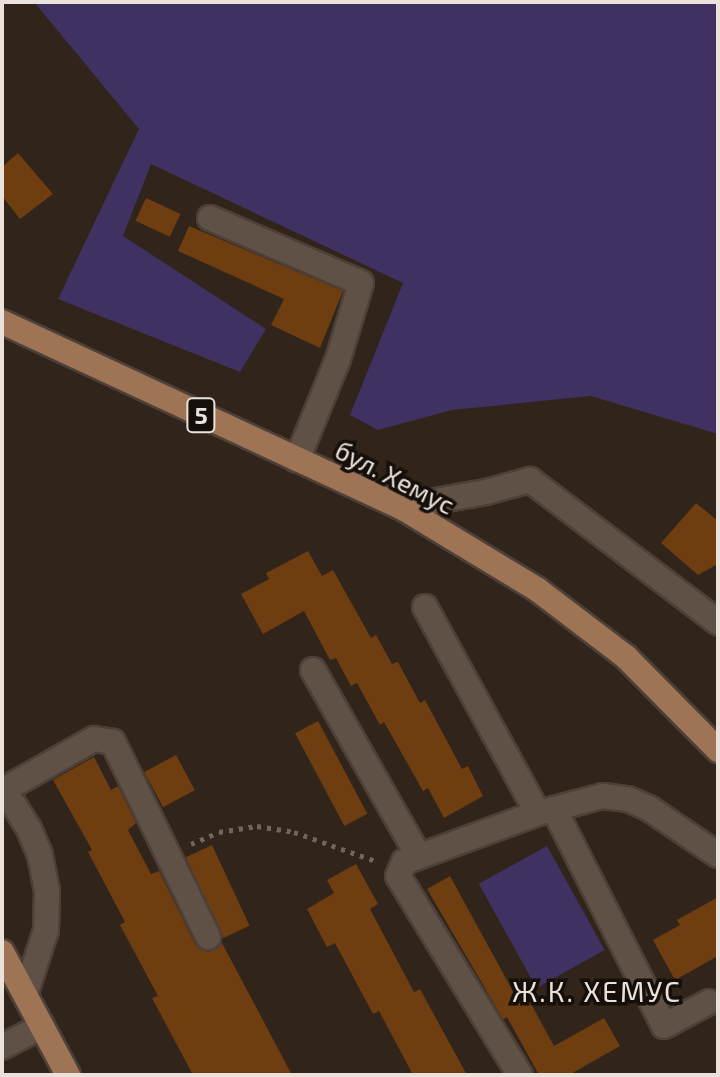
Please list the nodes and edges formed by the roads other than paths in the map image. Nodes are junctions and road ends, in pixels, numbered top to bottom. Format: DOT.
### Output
graph roads {
  1 [pos="210,218"];
  2 [pos="2,322"];
  3 [pos="297,460"];
  4 [pos="401,507"];
  5 [pos="425,607"];
  6 [pos="718,622"];
  7 [pos="313,670"];
  8 [pos="718,750"];
  9 [pos="2,792"];
  10 [pos="546,811"];
  11 [pos="718,855"];
  12 [pos="408,862"];
  13 [pos="208,937"];
  14 [pos="2,952"];
  15 [pos="25,995"];
  16 [pos="709,1002"];
  17 [pos="42,1026"];
  18 [pos="2,1047"];
  19 [pos="68,1075"];
  20 [pos="520,1075"];
  1 -- 3 [label="lane"];
  2 -- 3 [label="main road, бул. Хемус / 5"];
  3 -- 4 [label="main road, бул. Хемус / 5"];
  4 -- 6 [label="lane"];
  4 -- 8 [label="main road, бул. Хемус / 5"];
  5 -- 10 [label="lane"];
  7 -- 12 [label="lane"];
  9 -- 13 [label="lane"];
  9 -- 15 [label="lane"];
  10 -- 11 [label="lane"];
  10 -- 12 [label="lane"];
  10 -- 16 [label="lane"];
  12 -- 20 [label="lane"];
  14 -- 15 [label="main road"];
  15 -- 17 [label="main road"];
  17 -- 18 [label="lane"];
  17 -- 19 [label="main road"];
}
